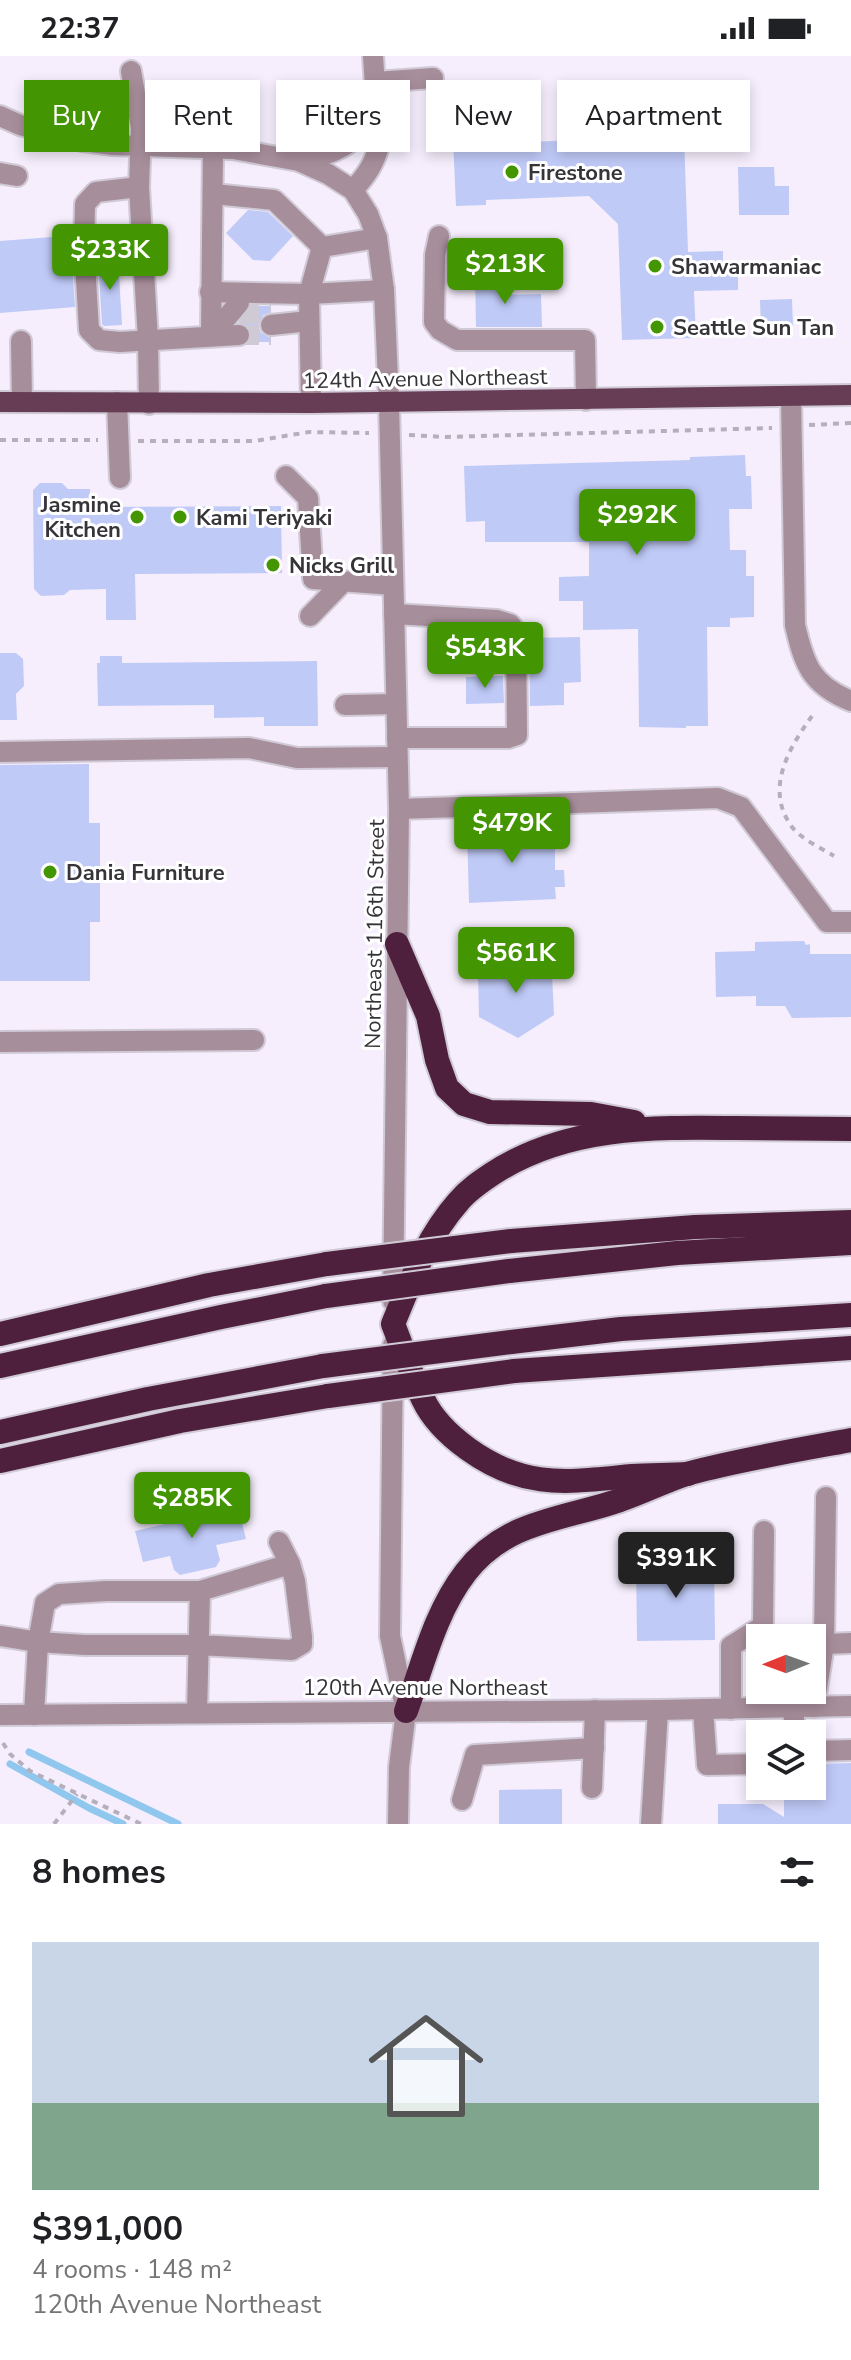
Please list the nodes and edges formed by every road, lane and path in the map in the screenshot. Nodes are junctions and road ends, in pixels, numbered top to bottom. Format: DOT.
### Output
graph roads {
  1 [pos="373,56"];
  2 [pos="131,71"];
  3 [pos="433,78"];
  4 [pos="374,80"];
  5 [pos="410,84"];
  6 [pos="0,116"];
  7 [pos="139,146"];
  8 [pos="145,146"];
  9 [pos="213,152"];
  10 [pos="250,152"];
  11 [pos="333,152"];
  12 [pos="378,152"];
  13 [pos="299,161"];
  14 [pos="139,187"];
  15 [pos="353,190"];
  16 [pos="214,194"];
  17 [pos="111,232"];
  18 [pos="439,236"];
  19 [pos="377,238"];
  20 [pos="322,247"];
  21 [pos="121,262"];
  22 [pos="384,290"];
  23 [pos="210,292"];
  24 [pos="309,294"];
  25 [pos="306,321"];
  26 [pos="211,336"];
  27 [pos="148,340"];
  28 [pos="21,341"];
  29 [pos="851,395"];
  30 [pos="791,397"];
  31 [pos="586,400"];
  32 [pos="0,402"];
  33 [pos="22,402"];
  34 [pos="117,402"];
  35 [pos="311,403"];
  36 [pos="389,403"];
  37 [pos="149,404"];
  38 [pos="851,423"];
  39 [pos="829,424"];
  40 [pos="743,431"];
  41 [pos="341,432"];
  42 [pos="445,437"];
  43 [pos="0,440"];
  44 [pos="119,440"];
  45 [pos="286,476"];
  46 [pos="120,478"];
  47 [pos="343,582"];
  48 [pos="393,585"];
  49 [pos="394,614"];
  50 [pos="310,616"];
  51 [pos="842,698"];
  52 [pos="396,704"];
  53 [pos="345,705"];
  54 [pos="812,716"];
  55 [pos="397,748"];
  56 [pos="0,752"];
  57 [pos="399,809"];
  58 [pos="834,856"];
  59 [pos="851,922"];
  60 [pos="397,944"];
  61 [pos="254,1040"];
  62 [pos="0,1042"];
  63 [pos="668,1127"];
  64 [pos="851,1129"];
  65 [pos="851,1222"];
  66 [pos="851,1243"];
  67 [pos="851,1315"];
  68 [pos="393,1324"];
  69 [pos="0,1334"];
  70 [pos="851,1348"];
  71 [pos="0,1366"];
  72 [pos="0,1432"];
  73 [pos="851,1440"];
  74 [pos="0,1461"];
  75 [pos="688,1474"];
  76 [pos="826,1497"];
  77 [pos="764,1531"];
  78 [pos="279,1542"];
  79 [pos="290,1564"];
  80 [pos="200,1591"];
  81 [pos="824,1624"];
  82 [pos="0,1636"];
  83 [pos="38,1642"];
  84 [pos="851,1643"];
  85 [pos="826,1644"];
  86 [pos="198,1645"];
  87 [pos="814,1704"];
  88 [pos="851,1706"];
  89 [pos="793,1707"];
  90 [pos="814,1707"];
  91 [pos="703,1709"];
  92 [pos="731,1709"];
  93 [pos="595,1710"];
  94 [pos="658,1710"];
  95 [pos="406,1711"];
  96 [pos="197,1713"];
  97 [pos="0,1715"];
  98 [pos="34,1715"];
  99 [pos="794,1720"];
  100 [pos="3,1743"];
  101 [pos="594,1748"];
  102 [pos="851,1750"];
  103 [pos="826,1751"];
  104 [pos="746,1764"];
  105 [pos="592,1788"];
  106 [pos="78,1794"];
  107 [pos="462,1800"];
  108 [pos="54,1824"];
  109 [pos="141,1824"];
  110 [pos="398,1824"];
  111 [pos="651,1824"];
  1 -- 4 [label="street"];
  2 -- 7 [label="street"];
  3 -- 5 [label="street"];
  6 -- 7 [label="street"];
  7 -- 8 [label="street"];
  7 -- 14 [label="street"];
  9 -- 16 [label="street"];
  10 -- 13 [label="street"];
  11 -- 13 [label="street"];
  12 -- 15 [label="street"];
  13 -- 15 [label="street"];
  14 -- 27 [label="street"];
  14 -- 27 [label="street"];
  15 -- 19 [label="street, Northeast 116th Street"];
  16 -- 20 [label="street"];
  16 -- 23 [label="street"];
  17 -- 21 [label="path"];
  18 -- 31 [label="street"];
  19 -- 20 [label="street"];
  19 -- 22 [label="street, Northeast 116th Street"];
  20 -- 24 [label="street"];
  22 -- 24 [label="street"];
  22 -- 36 [label="street, Northeast 116th Street"];
  23 -- 24 [label="street"];
  23 -- 26 [label="street"];
  24 -- 25 [label="street"];
  25 -- 25 [label="street"];
  25 -- 35 [label="street"];
  26 -- 26 [label="street"];
  26 -- 27 [label="street"];
  27 -- 37 [label="street"];
  28 -- 33 [label="street"];
  29 -- 30 [label="main road, 124th Avenue Northeast"];
  30 -- 31 [label="main road, 124th Avenue Northeast"];
  30 -- 51 [label="street"];
  31 -- 36 [label="main road, 124th Avenue Northeast"];
  32 -- 33 [label="main road, 124th Avenue Northeast"];
  33 -- 34 [label="main road, 124th Avenue Northeast"];
  34 -- 37 [label="main road, 124th Avenue Northeast"];
  34 -- 44 [label="street"];
  35 -- 36 [label="main road, 124th Avenue Northeast"];
  35 -- 37 [label="main road, 124th Avenue Northeast"];
  36 -- 48 [label="street, Northeast 116th Street"];
  38 -- 39 [label="path"];
  40 -- 42 [label="path"];
  41 -- 44 [label="path"];
  43 -- 44 [label="path"];
  44 -- 46 [label="street"];
  45 -- 47 [label="street"];
  47 -- 48 [label="street"];
  47 -- 50 [label="street"];
  48 -- 49 [label="street, Northeast 116th Street"];
  49 -- 52 [label="street, Northeast 116th Street"];
  49 -- 55 [label="street"];
  52 -- 53 [label="street"];
  52 -- 55 [label="street, Northeast 116th Street"];
  54 -- 58 [label="path"];
  55 -- 56 [label="street"];
  55 -- 57 [label="street, Northeast 116th Street"];
  57 -- 59 [label="street"];
  57 -- 60 [label="street, Northeast 116th Street"];
  60 -- 63 [label="highway"];
  60 -- 68 [label="street, Northeast 116th Street"];
  61 -- 62 [label="street"];
  63 -- 64 [label="highway"];
  63 -- 68 [label="highway"];
  65 -- 69 [label="highway, bridge"];
  66 -- 71 [label="highway, bridge"];
  67 -- 72 [label="highway, bridge"];
  68 -- 75 [label="highway"];
  68 -- 95 [label="street, Northeast 116th Street"];
  70 -- 74 [label="highway, bridge"];
  73 -- 75 [label="highway"];
  75 -- 95 [label="highway"];
  76 -- 81 [label="street"];
  77 -- 92 [label="street"];
  78 -- 79 [label="street"];
  79 -- 80 [label="street"];
  79 -- 86 [label="street"];
  80 -- 83 [label="street"];
  80 -- 86 [label="street"];
  82 -- 83 [label="street"];
  83 -- 86 [label="street"];
  83 -- 98 [label="street"];
  84 -- 85 [label="street"];
  86 -- 96 [label="street"];
  87 -- 90 [label="street"];
  88 -- 90 [label="street, 120th Avenue Northeast"];
  89 -- 90 [label="street, 120th Avenue Northeast"];
  89 -- 92 [label="street, 120th Avenue Northeast"];
  89 -- 99 [label="street"];
  91 -- 92 [label="street, 120th Avenue Northeast"];
  91 -- 94 [label="street, 120th Avenue Northeast"];
  91 -- 104 [label="street"];
  93 -- 94 [label="street, 120th Avenue Northeast"];
  93 -- 95 [label="street, 120th Avenue Northeast"];
  93 -- 101 [label="street"];
  94 -- 111 [label="street"];
  95 -- 96 [label="street, 120th Avenue Northeast"];
  95 -- 110 [label="street, Northeast 116th Street"];
  96 -- 98 [label="street, 120th Avenue Northeast"];
  97 -- 98 [label="street, 120th Avenue Northeast"];
  100 -- 106 [label="path"];
  101 -- 105 [label="street"];
  101 -- 107 [label="street"];
  102 -- 103 [label="street"];
  106 -- 108 [label="path"];
  106 -- 109 [label="path"];
}
